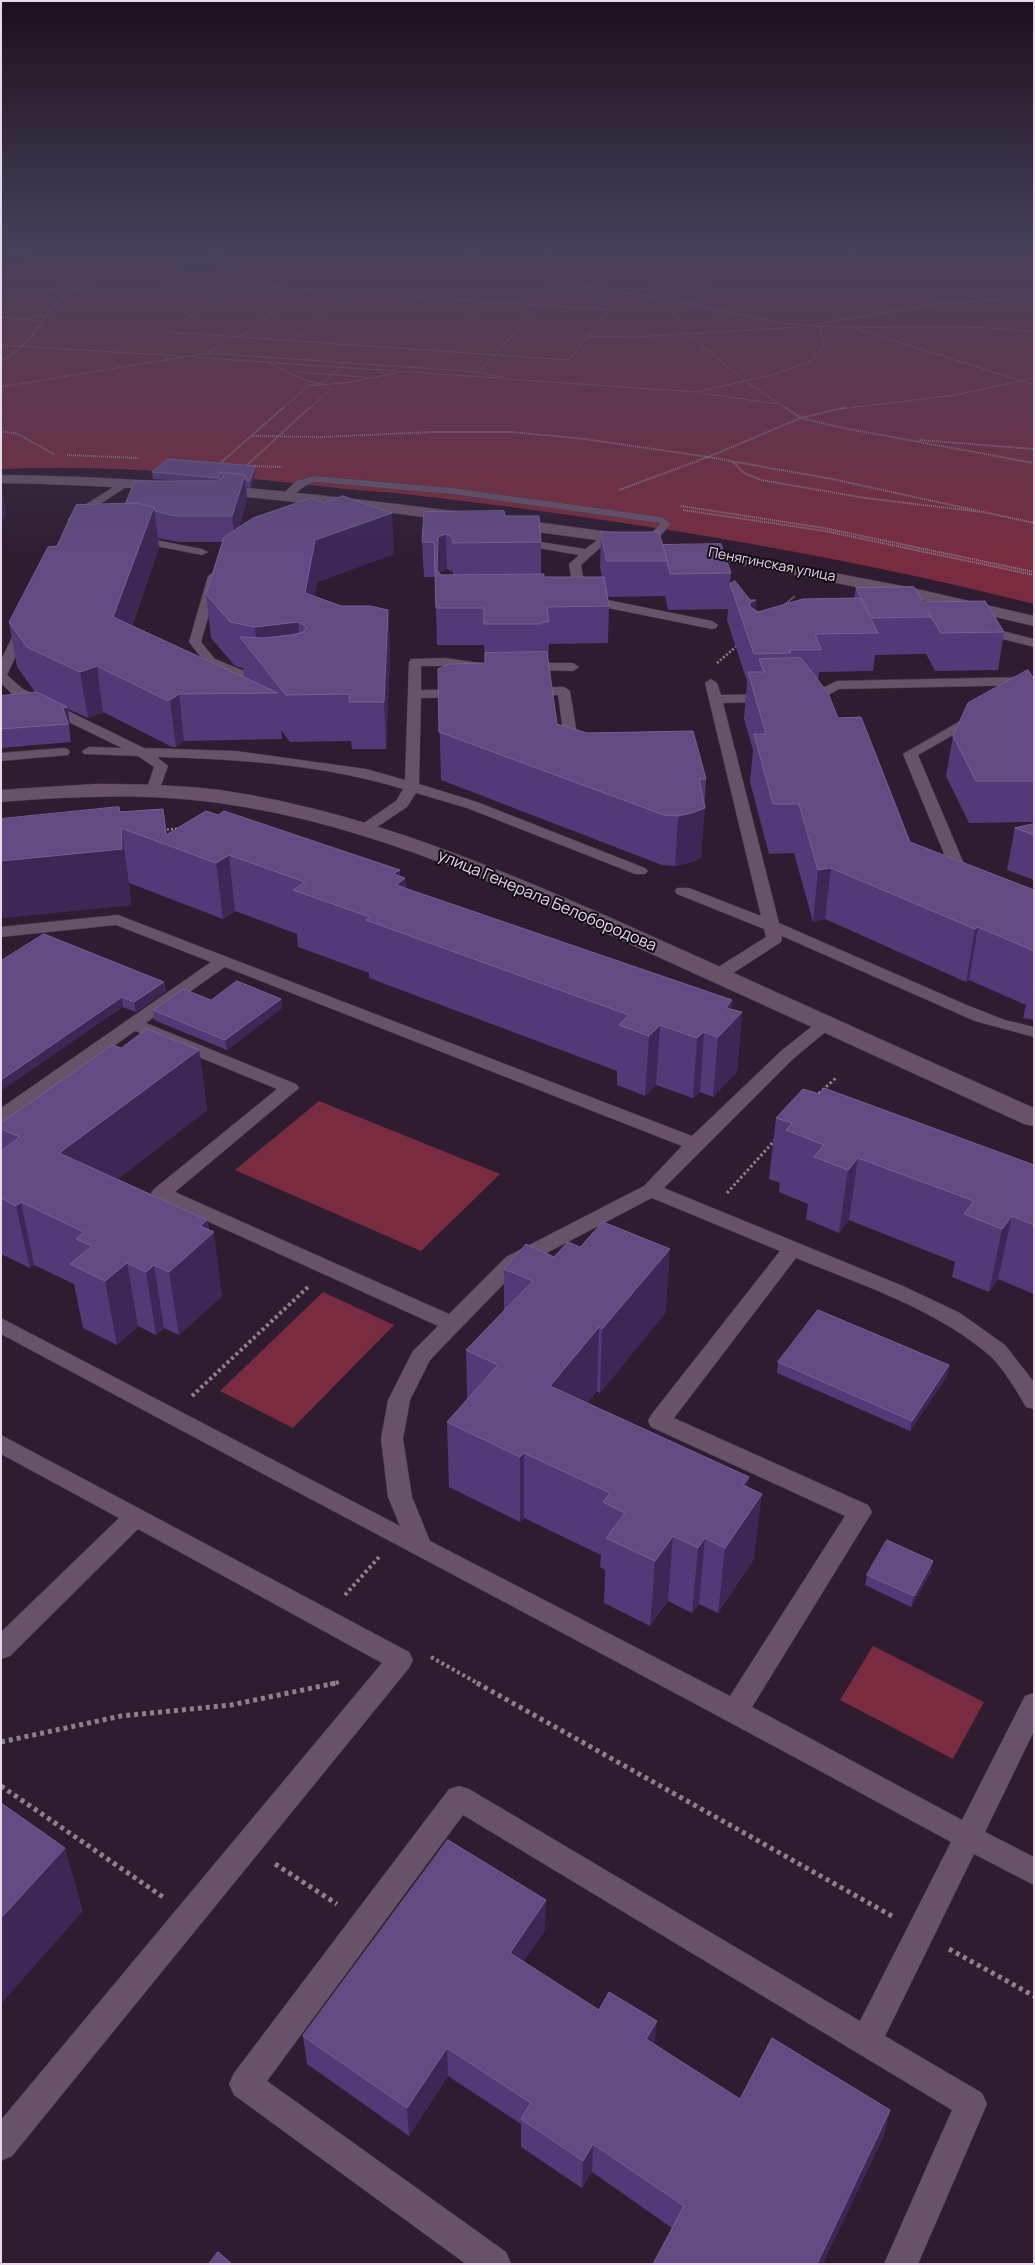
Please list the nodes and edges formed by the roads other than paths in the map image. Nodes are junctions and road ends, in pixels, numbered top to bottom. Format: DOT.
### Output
graph roads {
  1 [pos="1,479"];
  2 [pos="125,483"];
  3 [pos="285,497"];
  4 [pos="102,498"];
  5 [pos="121,500"];
  6 [pos="375,505"];
  7 [pos="349,515"];
  8 [pos="67,532"];
  9 [pos="607,536"];
  10 [pos="123,539"];
  11 [pos="502,539"];
  12 [pos="648,543"];
  13 [pos="202,552"];
  14 [pos="589,558"];
  15 [pos="222,568"];
  16 [pos="970,606"];
  17 [pos="30,613"];
  18 [pos="956,617"];
  19 [pos="1034,621"];
  20 [pos="712,625"];
  21 [pos="968,627"];
  22 [pos="1034,643"];
  23 [pos="573,667"];
  24 [pos="1,675"];
  25 [pos="284,677"];
  26 [pos="1034,682"];
  27 [pos="711,683"];
  28 [pos="479,692"];
  29 [pos="516,692"];
  30 [pos="414,694"];
  31 [pos="1009,698"];
  32 [pos="715,699"];
  33 [pos="993,707"];
  34 [pos="90,751"];
  35 [pos="139,751"];
  36 [pos="63,752"];
  37 [pos="1,757"];
  38 [pos="584,763"];
  39 [pos="412,786"];
  40 [pos="153,791"];
  41 [pos="1,796"];
  42 [pos="363,830"];
  43 [pos="640,872"];
  44 [pos="975,891"];
  45 [pos="683,892"];
  46 [pos="771,924"];
  47 [pos="1,932"];
  48 [pos="223,961"];
  49 [pos="718,975"];
  50 [pos="133,1024"];
  51 [pos="826,1024"];
  52 [pos="1034,1032"];
  53 [pos="1,1117"];
  54 [pos="1034,1118"];
  55 [pos="694,1144"];
  56 [pos="651,1190"];
  57 [pos="793,1248"];
  58 [pos="452,1324"];
  59 [pos="1,1325"];
  60 [pos="1034,1401"];
  61 [pos="1,1443"];
  62 [pos="136,1516"];
  63 [pos="422,1549"];
  64 [pos="1,1648"];
  65 [pos="1034,1704"];
  66 [pos="735,1711"];
  67 [pos="968,1837"];
  68 [pos="1034,1872"];
  69 [pos="866,2042"];
  70 [pos="1,2145"];
  71 [pos="494,2264"];
  72 [pos="901,2264"];
  1 -- 2 [label="street, Пенягинская улица"];
  2 -- 3 [label="street, Пенягинская улица"];
  2 -- 4 [label="lane"];
  3 -- 6 [label="street, Пенягинская улица"];
  3 -- 12 [label="lane"];
  4 -- 5 [label="lane"];
  4 -- 8 [label="lane"];
  6 -- 7 [label="lane"];
  6 -- 9 [label="street, Пенягинская улица"];
  9 -- 12 [label="street, Пенягинская улица"];
  9 -- 14 [label="lane"];
  10 -- 13 [label="lane"];
  11 -- 14 [label="lane"];
  12 -- 16 [label="street, Пенягинская улица"];
  14 -- 20 [label="lane"];
  15 -- 25 [label="lane"];
  16 -- 18 [label="lane"];
  16 -- 19 [label="street, Пенягинская улица"];
  17 -- 24 [label="lane"];
  21 -- 22 [label="lane"];
  23 -- 30 [label="lane"];
  24 -- 35 [label="lane"];
  26 -- 31 [label="lane"];
  26 -- 32 [label="lane"];
  27 -- 32 [label="lane"];
  28 -- 30 [label="lane"];
  29 -- 38 [label="lane"];
  30 -- 39 [label="lane"];
  32 -- 46 [label="lane"];
  33 -- 44 [label="lane"];
  34 -- 35 [label="lane"];
  35 -- 39 [label="lane"];
  35 -- 40 [label="lane"];
  36 -- 37 [label="lane"];
  39 -- 42 [label="lane"];
  39 -- 43 [label="lane"];
  40 -- 41 [label="street, улица Генерала Белобородова"];
  40 -- 42 [label="street, улица Генерала Белобородова"];
  42 -- 49 [label="street, улица Генерала Белобородова"];
  45 -- 46 [label="lane"];
  46 -- 49 [label="lane"];
  46 -- 52 [label="lane"];
  47 -- 48 [label="lane"];
  48 -- 50 [label="lane"];
  48 -- 55 [label="lane"];
  49 -- 51 [label="street, улица Генерала Белобородова"];
  50 -- 53 [label="lane"];
  50 -- 58 [label="lane"];
  51 -- 54 [label="street, улица Генерала Белобородова"];
  51 -- 55 [label="lane"];
  55 -- 56 [label="lane"];
  56 -- 57 [label="lane"];
  56 -- 58 [label="lane"];
  57 -- 60 [label="lane"];
  57 -- 66 [label="lane"];
  58 -- 63 [label="lane"];
  59 -- 63 [label="lane"];
  61 -- 62 [label="lane"];
  62 -- 64 [label="lane"];
  62 -- 70 [label="lane"];
  63 -- 66 [label="lane"];
  65 -- 67 [label="lane"];
  66 -- 67 [label="lane"];
  67 -- 68 [label="lane"];
  67 -- 69 [label="lane"];
  69 -- 71 [label="lane"];
  69 -- 72 [label="lane"];
}
